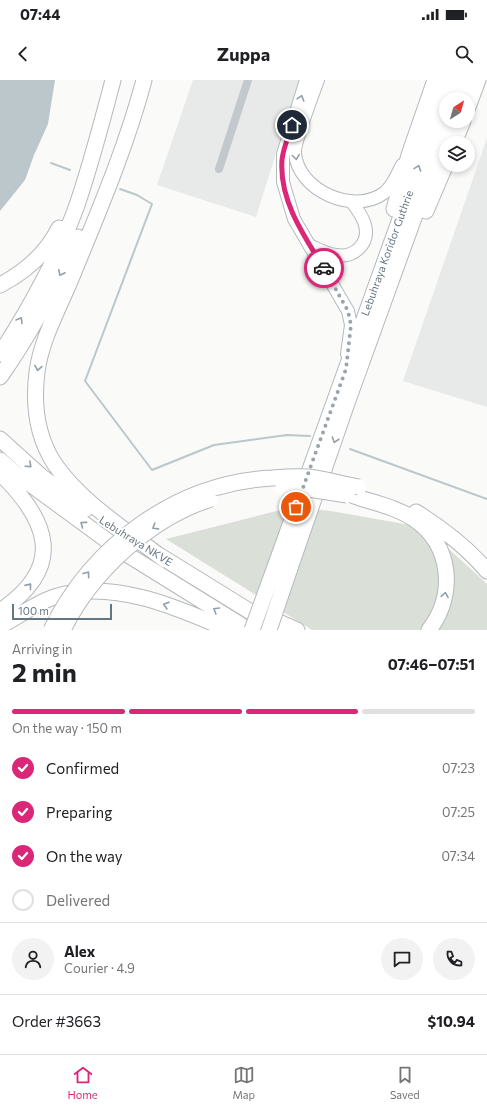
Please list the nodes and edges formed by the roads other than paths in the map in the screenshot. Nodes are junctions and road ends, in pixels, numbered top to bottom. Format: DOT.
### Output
graph roads {
  1 [pos="113,80"];
  2 [pos="144,80"];
  3 [pos="248,80"];
  4 [pos="306,80"];
  5 [pos="318,80"];
  6 [pos="435,80"];
  7 [pos="450,80"];
  8 [pos="465,80"];
  9 [pos="478,80"];
  10 [pos="461,92"];
  11 [pos="474,92"];
  12 [pos="446,128"];
  13 [pos="409,155"];
  14 [pos="219,169"];
  15 [pos="443,172"];
  16 [pos="113,178"];
  17 [pos="80,194"];
  18 [pos="350,201"];
  19 [pos="309,245"];
  20 [pos="391,262"];
  21 [pos="0,285"];
  22 [pos="0,354"];
  23 [pos="346,369"];
  24 [pos="0,377"];
  25 [pos="0,440"];
  26 [pos="0,460"];
  27 [pos="0,473"];
  28 [pos="356,491"];
  29 [pos="165,560"];
  30 [pos="487,571"];
  31 [pos="239,604"];
  32 [pos="0,611"];
  33 [pos="0,626"];
  34 [pos="51,630"];
  35 [pos="63,630"];
  36 [pos="229,630"];
  37 [pos="249,630"];
  38 [pos="252,630"];
  39 [pos="269,630"];
  40 [pos="280,630"];
  41 [pos="297,630"];
  42 [pos="429,630"];
  1 -- 17 [label="highway"];
  2 -- 16 [label="highway"];
  3 -- 14 [label="street"];
  19 -- 4 [label="main road, one-way"];
  5 -- 18 [label="main road, one-way"];
  6 -- 13 [label="highway"];
  20 -- 7 [label="highway, Lebuhraya Koridor Guthrie, one-way"];
  8 -- 10 [label="highway"];
  9 -- 11 [label="highway"];
  12 -- 20 [label="highway, Lebuhraya Koridor Guthrie"];
  13 -- 18 [label="main road"];
  13 -- 20 [label="highway"];
  15 -- 20 [label="highway"];
  16 -- 24 [label="highway, one-way"];
  16 -- 29 [label="highway, one-way"];
  17 -- 21 [label="highway"];
  22 -- 17 [label="highway, one-way"];
  18 -- 19 [label="main road"];
  19 -- 23 [label="main road"];
  20 -- 23 [label="highway, Lebuhraya Koridor Guthrie"];
  20 -- 39 [label="highway, Lebuhraya Koridor Guthrie, one-way, bridge"];
  23 -- 38 [label="highway, Lebuhraya Koridor Guthrie, bridge"];
  25 -- 29 [label="highway, Lebuhraya NKVE, one-way"];
  37 -- 26 [label="highway, Lebuhraya NKVE, one-way"];
  32 -- 27 [label="highway, one-way"];
  28 -- 30 [label="highway"];
  34 -- 28 [label="highway, one-way, bridge"];
  28 -- 35 [label="highway, one-way, bridge"];
  42 -- 28 [label="highway, one-way"];
  29 -- 31 [label="highway, Lebuhraya NKVE"];
  31 -- 40 [label="highway, Lebuhraya NKVE"];
  31 -- 41 [label="highway"];
  36 -- 33 [label="highway, one-way"];
}
